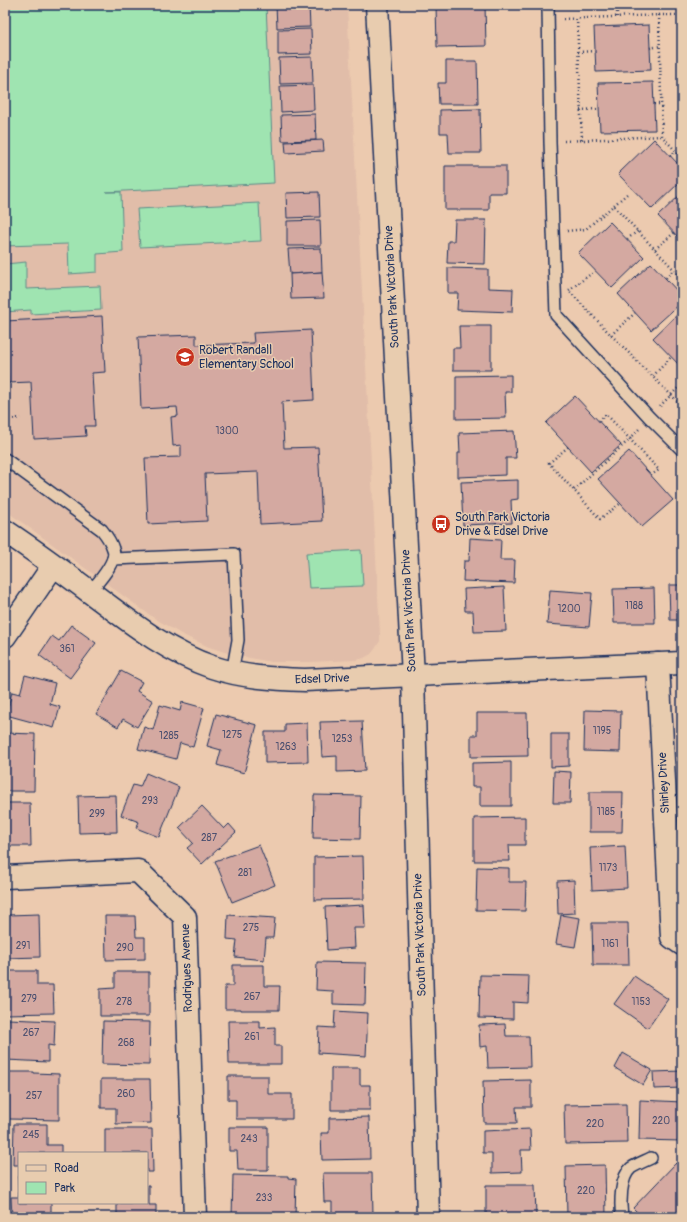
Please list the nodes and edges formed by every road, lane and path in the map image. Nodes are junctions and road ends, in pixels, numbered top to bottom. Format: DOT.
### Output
graph roads {
  1 [pos="377,5"];
  2 [pos="548,5"];
  3 [pos="617,5"];
  4 [pos="682,15"];
  5 [pos="659,16"];
  6 [pos="617,17"];
  7 [pos="548,19"];
  8 [pos="577,19"];
  9 [pos="660,46"];
  10 [pos="650,48"];
  11 [pos="595,51"];
  12 [pos="578,52"];
  13 [pos="654,104"];
  14 [pos="661,104"];
  15 [pos="599,109"];
  16 [pos="580,110"];
  17 [pos="662,136"];
  18 [pos="582,140"];
  19 [pos="550,142"];
  20 [pos="676,151"];
  21 [pos="670,156"];
  22 [pos="682,158"];
  23 [pos="627,194"];
  24 [pos="614,206"];
  25 [pos="638,230"];
  26 [pos="554,232"];
  27 [pos="674,233"];
  28 [pos="627,240"];
  29 [pos="655,249"];
  30 [pos="674,269"];
  31 [pos="595,271"];
  32 [pos="666,278"];
  33 [pos="682,278"];
  34 [pos="635,313"];
  35 [pos="612,335"];
  36 [pos="671,357"];
  37 [pos="653,376"];
  38 [pos="682,384"];
  39 [pos="671,395"];
  40 [pos="682,406"];
  41 [pos="649,417"];
  42 [pos="21,418"];
  43 [pos="5,419"];
  44 [pos="599,421"];
  45 [pos="630,439"];
  46 [pos="568,447"];
  47 [pos="682,450"];
  48 [pos="5,459"];
  49 [pos="650,476"];
  50 [pos="574,490"];
  51 [pos="621,503"];
  52 [pos="5,531"];
  53 [pos="114,559"];
  54 [pos="54,566"];
  55 [pos="90,592"];
  56 [pos="5,636"];
  57 [pos="682,663"];
  58 [pos="658,664"];
  59 [pos="232,673"];
  60 [pos="412,676"];
  61 [pos="5,877"];
  62 [pos="682,944"];
  63 [pos="652,1158"];
  64 [pos="195,1217"];
  65 [pos="428,1217"];
  66 [pos="622,1217"];
  1 -- 60 [label="street, South Park Victoria Drive"];
  2 -- 7 [label="lane"];
  3 -- 6 [label="path"];
  4 -- 5 [label="path"];
  5 -- 6 [label="path"];
  5 -- 9 [label="path"];
  6 -- 8 [label="path"];
  7 -- 8 [label="path"];
  7 -- 19 [label="lane"];
  8 -- 12 [label="path"];
  9 -- 10 [label="path"];
  9 -- 14 [label="path"];
  11 -- 12 [label="path"];
  12 -- 16 [label="path"];
  13 -- 14 [label="path"];
  14 -- 17 [label="path"];
  15 -- 16 [label="path"];
  16 -- 18 [label="path"];
  17 -- 18 [label="path"];
  17 -- 20 [label="path"];
  18 -- 19 [label="path"];
  19 -- 26 [label="lane"];
  20 -- 21 [label="path"];
  20 -- 22 [label="path"];
  23 -- 24 [label="path"];
  24 -- 25 [label="path"];
  24 -- 26 [label="path"];
  25 -- 28 [label="path"];
  25 -- 29 [label="path"];
  26 -- 41 [label="lane"];
  27 -- 29 [label="path"];
  29 -- 30 [label="path"];
  30 -- 32 [label="path"];
  30 -- 33 [label="path"];
  31 -- 35 [label="path"];
  34 -- 35 [label="path"];
  35 -- 37 [label="path"];
  36 -- 37 [label="path"];
  37 -- 39 [label="path"];
  38 -- 39 [label="path"];
  39 -- 40 [label="path"];
  39 -- 41 [label="path"];
  41 -- 45 [label="path"];
  41 -- 47 [label="lane"];
  42 -- 43 [label="path"];
  44 -- 45 [label="path"];
  45 -- 49 [label="path"];
  45 -- 50 [label="path"];
  46 -- 50 [label="path"];
  48 -- 53 [label="lane"];
  50 -- 51 [label="path"];
  52 -- 54 [label="street, Edsel Drive"];
  53 -- 55 [label="lane"];
  53 -- 59 [label="lane"];
  54 -- 55 [label="street, Edsel Drive"];
  54 -- 56 [label="street"];
  55 -- 59 [label="street, Edsel Drive"];
  57 -- 58 [label="street, Edsel Drive"];
  58 -- 60 [label="street, Edsel Drive"];
  58 -- 62 [label="street, Shirley Drive"];
  59 -- 60 [label="street, Edsel Drive"];
  60 -- 65 [label="street, South Park Victoria Drive"];
  61 -- 64 [label="street, Rodrigues Avenue"];
  63 -- 66 [label="lane"];
}
